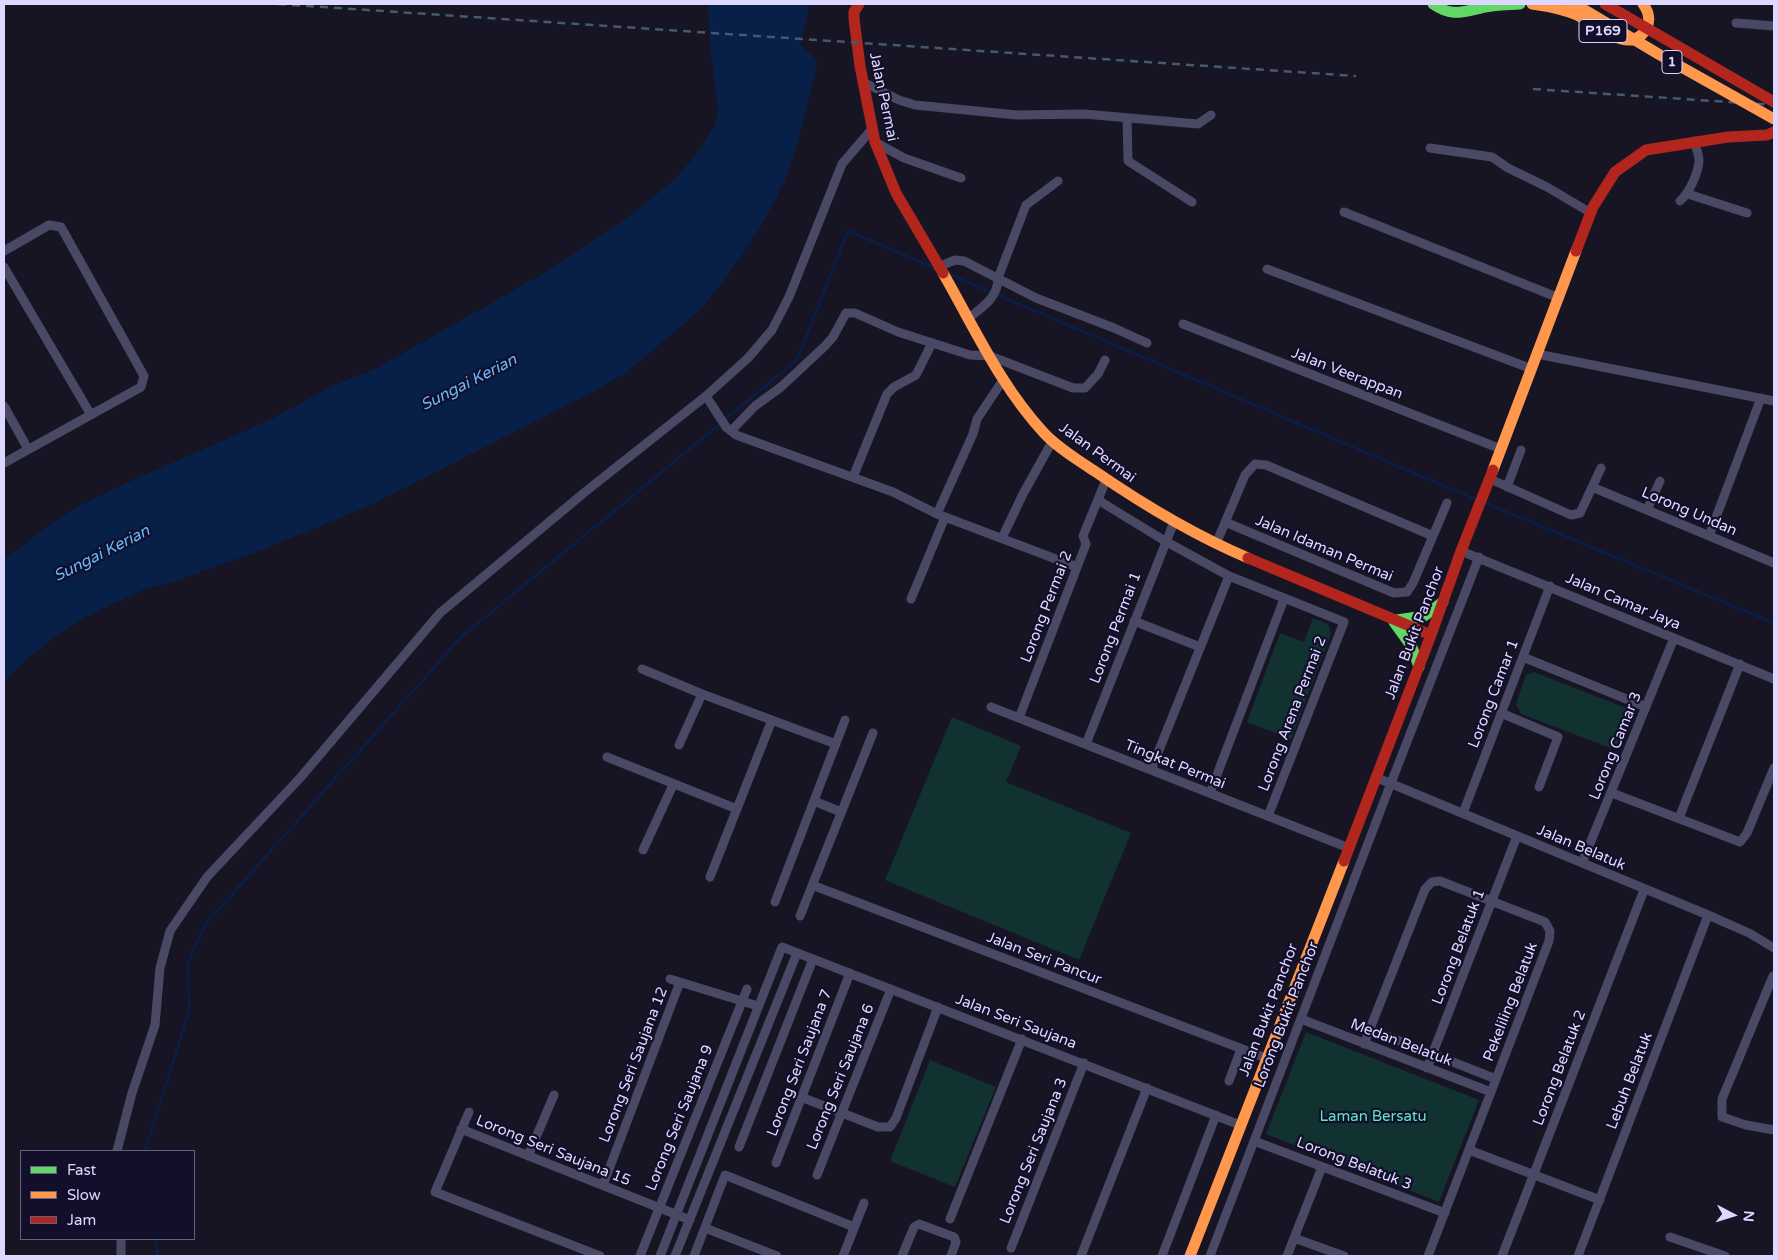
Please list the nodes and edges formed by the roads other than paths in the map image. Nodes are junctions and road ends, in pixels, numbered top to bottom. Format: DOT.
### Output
graph roads {
  1 [pos="859,4"];
  2 [pos="1434,4"];
  3 [pos="1462,4"];
  4 [pos="1520,4"];
  5 [pos="1532,4"];
  6 [pos="1571,4"];
  7 [pos="1605,4"];
  8 [pos="1643,4"];
  9 [pos="1481,8"];
  10 [pos="1736,23"];
  11 [pos="1774,26"];
  12 [pos="863,82"];
  13 [pos="1774,102"];
  14 [pos="1212,114"];
  15 [pos="1127,118"];
  16 [pos="1774,118"];
  17 [pos="872,129"];
  18 [pos="1772,135"];
  19 [pos="1694,141"];
  20 [pos="875,142"];
  21 [pos="1430,148"];
  22 [pos="961,178"];
  23 [pos="1058,181"];
  24 [pos="1688,194"];
  25 [pos="1680,201"];
  26 [pos="1192,202"];
  27 [pos="1344,212"];
  28 [pos="1591,213"];
  29 [pos="1747,214"];
  30 [pos="4,251"];
  31 [pos="4,267"];
  32 [pos="938,267"];
  33 [pos="1267,269"];
  34 [pos="998,278"];
  35 [pos="1559,298"];
  36 [pos="969,318"];
  37 [pos="1183,324"];
  38 [pos="932,343"];
  39 [pos="1147,343"];
  40 [pos="1537,354"];
  41 [pos="990,356"];
  42 [pos="1105,360"];
  43 [pos="1532,369"];
  44 [pos="1003,380"];
  45 [pos="1762,398"];
  46 [pos="707,400"];
  47 [pos="1774,401"];
  48 [pos="4,406"];
  49 [pos="90,415"];
  50 [pos="728,429"];
  51 [pos="1053,440"];
  52 [pos="1501,449"];
  53 [pos="28,450"];
  54 [pos="1521,450"];
  55 [pos="4,463"];
  56 [pos="1600,468"];
  57 [pos="853,477"];
  58 [pos="1490,479"];
  59 [pos="1106,480"];
  60 [pos="1660,481"];
  61 [pos="1507,487"];
  62 [pos="1592,487"];
  63 [pos="1098,500"];
  64 [pos="1447,503"];
  65 [pos="1647,510"];
  66 [pos="941,516"];
  67 [pos="1174,522"];
  68 [pos="1225,522"];
  69 [pos="1432,536"];
  70 [pos="1709,536"];
  71 [pos="1002,538"];
  72 [pos="1165,541"];
  73 [pos="1216,544"];
  74 [pos="1461,551"];
  75 [pos="1479,557"];
  76 [pos="1774,561"];
  77 [pos="1077,567"];
  78 [pos="1228,576"];
  79 [pos="1550,586"];
  80 [pos="911,599"];
  81 [pos="1284,599"];
  82 [pos="1443,602"];
  83 [pos="1393,620"];
  84 [pos="1134,621"];
  85 [pos="1431,635"];
  86 [pos="1674,638"];
  87 [pos="1200,646"];
  88 [pos="1523,657"];
  89 [pos="1740,664"];
  90 [pos="1419,667"];
  91 [pos="642,669"];
  92 [pos="1774,679"];
  93 [pos="702,694"];
  94 [pos="991,707"];
  95 [pos="1646,707"];
  96 [pos="1501,713"];
  97 [pos="1019,718"];
  98 [pos="772,720"];
  99 [pos="845,720"];
  100 [pos="873,733"];
  101 [pos="836,744"];
  102 [pos="1086,744"];
  103 [pos="679,745"];
  104 [pos="607,757"];
  105 [pos="1774,768"];
  106 [pos="1151,770"];
  107 [pos="1375,777"];
  108 [pos="1391,783"];
  109 [pos="673,785"];
  110 [pos="1540,787"];
  111 [pos="1210,793"];
  112 [pos="1612,793"];
  113 [pos="814,801"];
  114 [pos="737,810"];
  115 [pos="841,812"];
  116 [pos="1463,813"];
  117 [pos="1268,816"];
  118 [pos="1678,818"];
  119 [pos="1517,836"];
  120 [pos="1349,848"];
  121 [pos="643,850"];
  122 [pos="1582,863"];
  123 [pos="710,877"];
  124 [pos="812,885"];
  125 [pos="1644,890"];
  126 [pos="1491,901"];
  127 [pos="776,902"];
  128 [pos="1708,915"];
  129 [pos="800,916"];
  130 [pos="1774,948"];
  131 [pos="797,953"];
  132 [pos="813,959"];
  133 [pos="850,973"];
  134 [pos="1772,976"];
  135 [pos="670,979"];
  136 [pos="680,982"];
  137 [pos="747,989"];
  138 [pos="890,989"];
  139 [pos="741,1002"];
  140 [pos="758,1006"];
  141 [pos="938,1007"];
  142 [pos="1300,1019"];
  143 [pos="1369,1029"];
  144 [pos="1022,1039"];
  145 [pos="1364,1044"];
  146 [pos="1241,1049"];
  147 [pos="1432,1054"];
  148 [pos="1266,1058"];
  149 [pos="1084,1063"];
  150 [pos="1427,1068"];
  151 [pos="1496,1079"];
  152 [pos="1229,1081"];
  153 [pos="1147,1088"];
  154 [pos="1491,1092"];
  155 [pos="554,1096"];
  156 [pos="801,1097"];
  157 [pos="469,1112"];
  158 [pos="841,1113"];
  159 [pos="1216,1115"];
  160 [pos="1240,1125"];
  161 [pos="461,1129"];
  162 [pos="1774,1130"];
  163 [pos="1254,1141"];
  164 [pos="739,1147"];
  165 [pos="117,1150"];
  166 [pos="1469,1150"];
  167 [pos="528,1156"];
  168 [pos="776,1163"];
  169 [pos="1322,1167"];
  170 [pos="817,1175"];
  171 [pos="1534,1175"];
  172 [pos="603,1185"];
  173 [pos="1600,1200"];
  174 [pos="864,1203"];
  175 [pos="659,1208"];
  176 [pos="1444,1213"];
  177 [pos="676,1214"];
  178 [pos="950,1219"];
  179 [pos="690,1220"];
  180 [pos="854,1227"];
  181 [pos="705,1228"];
  182 [pos="1670,1237"];
  183 [pos="1294,1238"];
  184 [pos="121,1240"];
  185 [pos="1010,1248"];
  186 [pos="752,1252"];
  187 [pos="121,1256"];
  188 [pos="600,1256"];
  189 [pos="640,1256"];
  190 [pos="660,1256"];
  191 [pos="674,1256"];
  192 [pos="694,1256"];
  193 [pos="777,1256"];
  194 [pos="843,1256"];
  195 [pos="902,1256"];
  196 [pos="951,1256"];
  197 [pos="1081,1256"];
  198 [pos="1162,1256"];
  199 [pos="1190,1256"];
  200 [pos="1210,1256"];
  201 [pos="1287,1256"];
  202 [pos="1344,1256"];
  203 [pos="1428,1256"];
  204 [pos="1502,1256"];
  205 [pos="1578,1256"];
  206 [pos="1725,1256"];
  1 -- 12 [label="main road, Jalan Permai"];
  2 -- 9 [label="main road"];
  3 -- 9 [label="main road"];
  4 -- 9 [label="main road"];
  5 -- 8 [label="main road, P169"];
  6 -- 16 [label="main road, 1, bridge"];
  7 -- 13 [label="main road, 1, bridge"];
  10 -- 11 [label="street"];
  12 -- 15 [label="street"];
  12 -- 17 [label="main road, Jalan Permai"];
  14 -- 15 [label="street"];
  15 -- 26 [label="street"];
  17 -- 20 [label="main road, Jalan Permai"];
  17 -- 46 [label="street"];
  18 -- 19 [label="main road, Jalan Bukit Panchor"];
  19 -- 24 [label="street"];
  19 -- 28 [label="main road, Jalan Bukit Panchor"];
  20 -- 22 [label="street"];
  20 -- 32 [label="main road, Jalan Permai"];
  21 -- 28 [label="street"];
  23 -- 34 [label="street"];
  24 -- 25 [label="street"];
  24 -- 29 [label="street"];
  27 -- 35 [label="street"];
  28 -- 35 [label="main road, Jalan Bukit Panchor"];
  30 -- 49 [label="street"];
  31 -- 49 [label="street"];
  32 -- 34 [label="street"];
  32 -- 36 [label="main road, Jalan Permai"];
  33 -- 43 [label="street"];
  34 -- 36 [label="street"];
  34 -- 39 [label="street"];
  35 -- 40 [label="main road, Jalan Bukit Panchor"];
  36 -- 41 [label="main road, Jalan Permai"];
  37 -- 52 [label="street, Jalan Veerappan"];
  38 -- 41 [label="street"];
  38 -- 50 [label="street"];
  38 -- 57 [label="street"];
  40 -- 43 [label="main road, Jalan Bukit Panchor"];
  40 -- 45 [label="street"];
  41 -- 42 [label="street"];
  41 -- 44 [label="main road, Jalan Permai"];
  43 -- 52 [label="main road, Jalan Bukit Panchor"];
  44 -- 51 [label="main road, Jalan Permai"];
  44 -- 66 [label="street"];
  45 -- 47 [label="street"];
  45 -- 70 [label="street"];
  46 -- 50 [label="street"];
  46 -- 165 [label="street"];
  48 -- 53 [label="street"];
  49 -- 53 [label="street"];
  50 -- 57 [label="street"];
  51 -- 59 [label="main road, Jalan Permai"];
  51 -- 71 [label="street"];
  52 -- 58 [label="main road, Jalan Bukit Panchor"];
  53 -- 55 [label="street"];
  54 -- 61 [label="street"];
  56 -- 62 [label="street"];
  57 -- 66 [label="street"];
  58 -- 61 [label="street"];
  58 -- 74 [label="main road, Jalan Bukit Panchor"];
  59 -- 63 [label="street, Lorong Permai 2"];
  59 -- 67 [label="main road, Jalan Permai"];
  60 -- 65 [label="street"];
  61 -- 62 [label="street"];
  62 -- 65 [label="street, Lorong Undan"];
  63 -- 72 [label="street"];
  63 -- 77 [label="street, Lorong Permai 2"];
  64 -- 69 [label="street, Jalan Idaman Permai"];
  65 -- 70 [label="street, Lorong Undan"];
  66 -- 71 [label="street"];
  66 -- 80 [label="street"];
  67 -- 72 [label="street, Lorong Permai 1"];
  67 -- 73 [label="main road, Jalan Permai"];
  68 -- 69 [label="street, Jalan Idaman Permai"];
  68 -- 69 [label="street"];
  68 -- 73 [label="street"];
  70 -- 76 [label="street, Lorong Undan"];
  71 -- 77 [label="street"];
  72 -- 78 [label="street"];
  72 -- 84 [label="street, Lorong Permai 1"];
  73 -- 83 [label="main road, Jalan Permai"];
  74 -- 75 [label="street, Jalan Camar Jaya"];
  74 -- 82 [label="main road, Jalan Bukit Panchor"];
  75 -- 79 [label="street, Jalan Camar Jaya"];
  75 -- 108 [label="street"];
  77 -- 97 [label="street, Lorong Permai 2"];
  78 -- 81 [label="street"];
  78 -- 87 [label="street"];
  79 -- 86 [label="street, Jalan Camar Jaya"];
  79 -- 88 [label="street, Lorong Camar 1"];
  81 -- 111 [label="street"];
  81 -- 117 [label="street, Lorong Arena Permai 2"];
  82 -- 83 [label="main road"];
  82 -- 85 [label="main road, Jalan Bukit Panchor"];
  83 -- 85 [label="main road, Jalan Permai"];
  83 -- 90 [label="main road"];
  84 -- 87 [label="street"];
  84 -- 102 [label="street, Lorong Permai 1"];
  85 -- 90 [label="main road, Jalan Bukit Panchor"];
  86 -- 89 [label="street, Jalan Camar Jaya"];
  86 -- 95 [label="street, Lorong Camar 3"];
  87 -- 106 [label="street"];
  88 -- 95 [label="street"];
  88 -- 96 [label="street, Lorong Camar 1"];
  89 -- 92 [label="street, Jalan Camar Jaya"];
  89 -- 118 [label="street"];
  90 -- 107 [label="main road, Jalan Bukit Panchor"];
  91 -- 93 [label="street"];
  93 -- 98 [label="street"];
  93 -- 103 [label="street"];
  94 -- 97 [label="street, Tingkat Permai"];
  95 -- 112 [label="street, Lorong Camar 3"];
  96 -- 110 [label="street"];
  96 -- 116 [label="street, Lorong Camar 1"];
  97 -- 102 [label="street, Tingkat Permai"];
  98 -- 101 [label="street"];
  98 -- 114 [label="street"];
  99 -- 101 [label="street"];
  100 -- 115 [label="street"];
  101 -- 113 [label="street"];
  102 -- 106 [label="street, Tingkat Permai"];
  104 -- 109 [label="street"];
  105 -- 118 [label="street"];
  106 -- 111 [label="street, Tingkat Permai"];
  107 -- 108 [label="street, Jalan Belatuk"];
  107 -- 120 [label="main road, Jalan Bukit Panchor"];
  108 -- 116 [label="street, Jalan Belatuk"];
  108 -- 142 [label="street, Lorong Bukit Panchor"];
  109 -- 114 [label="street"];
  109 -- 121 [label="street"];
  111 -- 117 [label="street, Tingkat Permai"];
  112 -- 118 [label="street"];
  112 -- 122 [label="street, Lorong Camar 3"];
  113 -- 115 [label="street"];
  113 -- 127 [label="street"];
  114 -- 123 [label="street"];
  115 -- 124 [label="street"];
  116 -- 119 [label="street, Jalan Belatuk"];
  117 -- 120 [label="street, Tingkat Permai"];
  119 -- 122 [label="street, Jalan Belatuk"];
  119 -- 126 [label="street, Lorong Belatuk 1"];
  120 -- 148 [label="main road, Jalan Bukit Panchor"];
  122 -- 125 [label="street, Jalan Belatuk"];
  124 -- 129 [label="street"];
  124 -- 146 [label="street, Jalan Seri Pancur"];
  125 -- 128 [label="street, Jalan Belatuk"];
  125 -- 171 [label="street, Lorong Belatuk 2"];
  126 -- 143 [label="street, Pekeliling Belatuk"];
  126 -- 147 [label="street, Lorong Belatuk 1"];
  126 -- 151 [label="street, Pekeliling Belatuk"];
  128 -- 130 [label="street, Jalan Belatuk"];
  128 -- 173 [label="street, Lebuh Belatuk"];
  131 -- 132 [label="street, Jalan Seri Saujana"];
  131 -- 140 [label="street, Jalan Seri Saujana"];
  131 -- 179 [label="street"];
  132 -- 133 [label="street, Jalan Seri Saujana"];
  132 -- 164 [label="street"];
  133 -- 138 [label="street, Jalan Seri Saujana"];
  133 -- 156 [label="street, Lorong Seri Saujana 7"];
  134 -- 162 [label="street"];
  135 -- 136 [label="street"];
  136 -- 139 [label="street"];
  136 -- 172 [label="street, Lorong Seri Saujana 12"];
  137 -- 139 [label="street, Lorong Seri Saujana 9"];
  138 -- 141 [label="street, Jalan Seri Saujana"];
  138 -- 158 [label="street, Lorong Seri Saujana 6"];
  139 -- 140 [label="street"];
  139 -- 175 [label="street, Lorong Seri Saujana 9"];
  140 -- 177 [label="street"];
  141 -- 144 [label="street, Jalan Seri Saujana"];
  141 -- 158 [label="street"];
  142 -- 145 [label="street, Medan Belatuk"];
  142 -- 163 [label="street, Lorong Bukit Panchor"];
  143 -- 145 [label="street, Pekeliling Belatuk"];
  143 -- 147 [label="street, Medan Belatuk"];
  144 -- 149 [label="street, Jalan Seri Saujana"];
  144 -- 178 [label="street"];
  145 -- 150 [label="street, Medan Belatuk"];
  146 -- 148 [label="street, Jalan Seri Pancur"];
  146 -- 152 [label="street"];
  147 -- 150 [label="street, Lorong Belatuk 1"];
  147 -- 151 [label="street, Medan Belatuk"];
  148 -- 160 [label="main road, Jalan Bukit Panchor"];
  149 -- 153 [label="street, Jalan Seri Saujana"];
  149 -- 185 [label="street, Lorong Seri Saujana 3"];
  150 -- 154 [label="street, Medan Belatuk"];
  151 -- 154 [label="street, Pekeliling Belatuk"];
  153 -- 159 [label="street, Jalan Seri Saujana"];
  153 -- 197 [label="street"];
  154 -- 166 [label="street, Pekeliling Belatuk"];
  155 -- 167 [label="street"];
  156 -- 158 [label="street"];
  156 -- 168 [label="street, Lorong Seri Saujana 7"];
  157 -- 161 [label="street"];
  158 -- 170 [label="street, Lorong Seri Saujana 6"];
  159 -- 160 [label="street, Jalan Seri Saujana"];
  159 -- 198 [label="street"];
  160 -- 199 [label="main road, Jalan Bukit Panchor"];
  161 -- 167 [label="street, Lorong Seri Saujana 15"];
  161 -- 188 [label="street"];
  163 -- 169 [label="street, Lorong Belatuk 3"];
  163 -- 200 [label="street, Lorong Bukit Panchor"];
  166 -- 171 [label="street"];
  166 -- 176 [label="street, Pekeliling Belatuk"];
  167 -- 172 [label="street, Lorong Seri Saujana 15"];
  169 -- 176 [label="street, Lorong Belatuk 3"];
  169 -- 183 [label="street"];
  171 -- 173 [label="street"];
  171 -- 204 [label="street, Lorong Belatuk 2"];
  172 -- 175 [label="street, Lorong Seri Saujana 15"];
  173 -- 205 [label="street, Lebuh Belatuk"];
  174 -- 180 [label="street"];
  175 -- 177 [label="street, Lorong Seri Saujana 15"];
  175 -- 189 [label="street, Lorong Seri Saujana 9"];
  176 -- 203 [label="street, Pekeliling Belatuk"];
  177 -- 179 [label="street, Lorong Seri Saujana 15"];
  177 -- 190 [label="street"];
  179 -- 191 [label="street"];
  180 -- 181 [label="street"];
  180 -- 194 [label="street"];
  181 -- 186 [label="street"];
  181 -- 192 [label="street"];
  182 -- 206 [label="street"];
  183 -- 201 [label="street"];
  183 -- 202 [label="street"];
  184 -- 187 [label="street"];
  186 -- 193 [label="street"];
  195 -- 196 [label="street"];
}
